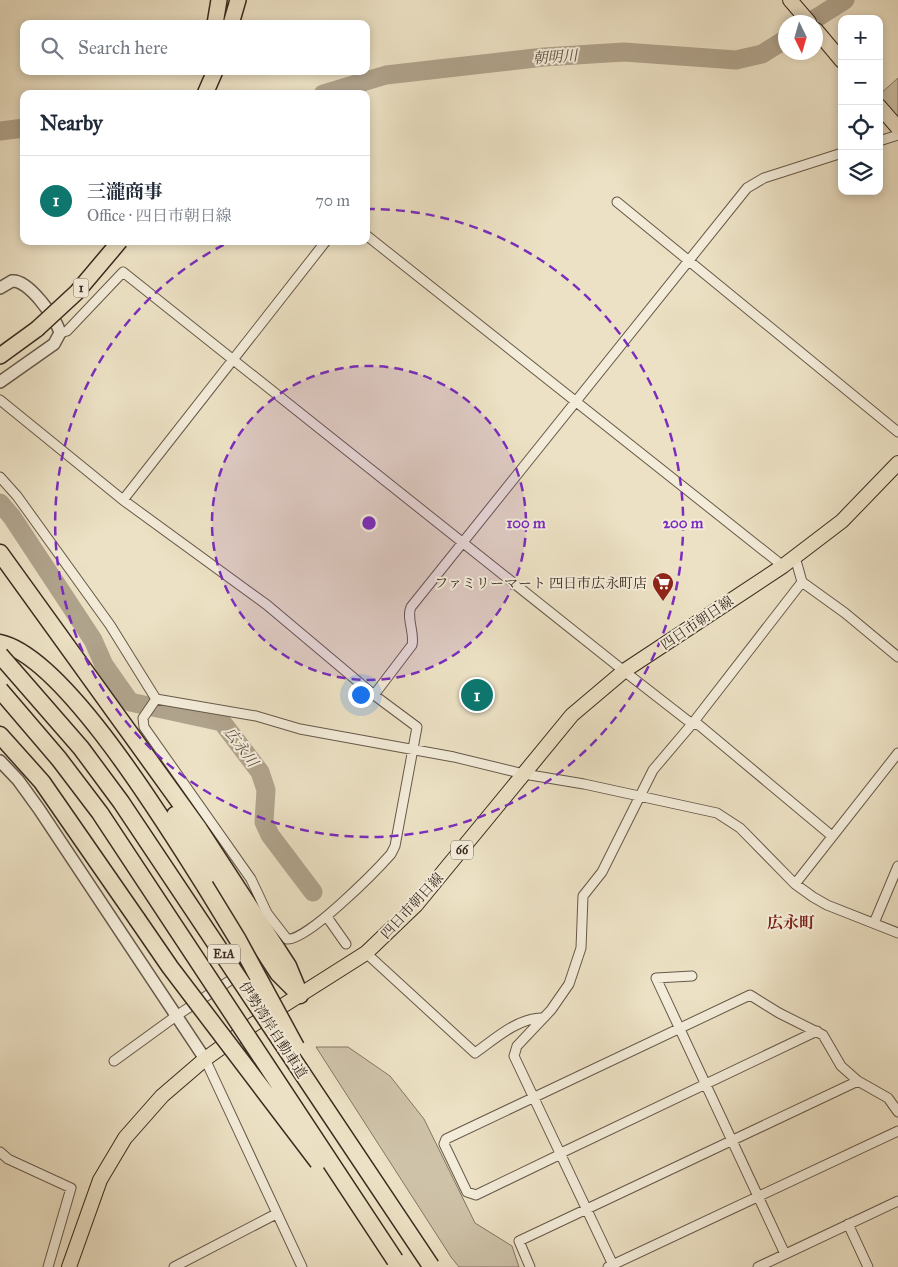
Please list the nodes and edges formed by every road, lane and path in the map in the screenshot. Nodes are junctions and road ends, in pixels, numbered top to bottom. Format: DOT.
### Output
graph roads {
  1 [pos="220,0"];
  2 [pos="228,0"];
  3 [pos="238,0"];
  4 [pos="790,0"];
  5 [pos="803,15"];
  6 [pos="216,20"];
  7 [pos="223,20"];
  8 [pos="232,20"];
  9 [pos="823,39"];
  10 [pos="840,60"];
  11 [pos="206,75"];
  12 [pos="213,75"];
  13 [pos="204,90"];
  14 [pos="205,90"];
  15 [pos="883,111"];
  16 [pos="897,129"];
  17 [pos="883,138"];
  18 [pos="838,154"];
  19 [pos="617,202"];
  20 [pos="370,237"];
  21 [pos="117,245"];
  22 [pos="323,245"];
  23 [pos="688,261"];
  24 [pos="0,288"];
  25 [pos="60,333"];
  26 [pos="0,356"];
  27 [pos="234,358"];
  28 [pos="0,382"];
  29 [pos="0,400"];
  30 [pos="576,402"];
  31 [pos="898,432"];
  32 [pos="898,463"];
  33 [pos="0,477"];
  34 [pos="123,500"];
  35 [pos="463,542"];
  36 [pos="0,553"];
  37 [pos="788,562"];
  38 [pos="0,570"];
  39 [pos="802,582"];
  40 [pos="0,643"];
  41 [pos="0,655"];
  42 [pos="898,657"];
  43 [pos="624,671"];
  44 [pos="0,690"];
  45 [pos="374,694"];
  46 [pos="156,700"];
  47 [pos="692,724"];
  48 [pos="0,735"];
  49 [pos="414,751"];
  50 [pos="898,753"];
  51 [pos="0,761"];
  52 [pos="524,774"];
  53 [pos="640,795"];
  54 [pos="830,839"];
  55 [pos="898,866"];
  56 [pos="795,884"];
  57 [pos="263,916"];
  58 [pos="327,917"];
  59 [pos="874,923"];
  60 [pos="898,932"];
  61 [pos="346,944"];
  62 [pos="366,954"];
  63 [pos="255,964"];
  64 [pos="692,976"];
  65 [pos="300,995"];
  66 [pos="176,1016"];
  67 [pos="541,1018"];
  68 [pos="680,1028"];
  69 [pos="818,1031"];
  70 [pos="205,1059"];
  71 [pos="114,1062"];
  72 [pos="858,1080"];
  73 [pos="706,1084"];
  74 [pos="534,1097"];
  75 [pos="898,1112"];
  76 [pos="898,1131"];
  77 [pos="733,1140"];
  78 [pos="0,1152"];
  79 [pos="561,1153"];
  80 [pos="758,1196"];
  81 [pos="898,1201"];
  82 [pos="587,1208"];
  83 [pos="276,1214"];
  84 [pos="848,1224"];
  85 [pos="785,1254"];
  86 [pos="397,1264"];
  87 [pos="612,1266"];
  88 [pos="48,1267"];
  89 [pos="69,1267"];
  90 [pos="174,1267"];
  91 [pos="302,1267"];
  92 [pos="431,1267"];
  93 [pos="530,1267"];
  94 [pos="758,1267"];
  95 [pos="868,1267"];
  1 -- 6 [label="highway"];
  2 -- 7 [label="highway"];
  3 -- 8 [label="highway"];
  4 -- 5 [label="main road"];
  9 -- 10 [label="main road"];
  11 -- 13 [label="highway"];
  12 -- 14 [label="highway"];
  15 -- 16 [label="main road"];
  16 -- 17 [label="street"];
  18 -- 23 [label="street"];
  19 -- 23 [label="street"];
  20 -- 30 [label="street"];
  21 -- 26 [label="highway, 1, bridge"];
  22 -- 27 [label="street"];
  23 -- 30 [label="street"];
  23 -- 31 [label="street"];
  24 -- 25 [label="street"];
  25 -- 27 [label="street"];
  25 -- 28 [label="street"];
  27 -- 34 [label="street"];
  27 -- 35 [label="street"];
  29 -- 34 [label="street"];
  30 -- 35 [label="street"];
  30 -- 37 [label="street"];
  32 -- 37 [label="main road, 四日市朝日線 / 66"];
  33 -- 46 [label="street"];
  34 -- 45 [label="street"];
  35 -- 43 [label="street"];
  35 -- 45 [label="street"];
  36 -- 57 [label="highway"];
  37 -- 39 [label="street"];
  37 -- 43 [label="main road, 四日市朝日線 / 66"];
  38 -- 65 [label="highway"];
  39 -- 42 [label="street"];
  39 -- 47 [label="street"];
  40 -- 92 [label="highway, bridge"];
  41 -- 92 [label="highway, 伊勢湾岸自動車道 / E1A, bridge"];
  43 -- 47 [label="street"];
  43 -- 52 [label="main road, 四日市朝日線 / 66"];
  44 -- 86 [label="highway, 伊勢湾岸自動車道 / E1A, bridge"];
  45 -- 49 [label="street"];
  46 -- 49 [label="street"];
  46 -- 57 [label="street"];
  47 -- 53 [label="street"];
  47 -- 54 [label="street"];
  48 -- 86 [label="highway, bridge"];
  49 -- 52 [label="street"];
  49 -- 58 [label="street"];
  50 -- 54 [label="street"];
  51 -- 66 [label="street"];
  52 -- 53 [label="street"];
  52 -- 62 [label="main road, 四日市朝日線 / 66"];
  53 -- 56 [label="street"];
  53 -- 67 [label="street"];
  54 -- 56 [label="street"];
  55 -- 59 [label="street"];
  56 -- 59 [label="street"];
  57 -- 58 [label="street"];
  57 -- 65 [label="highway"];
  58 -- 61 [label="street"];
  59 -- 60 [label="street"];
  62 -- 65 [label="main road, 四日市朝日線 / 66"];
  62 -- 67 [label="street"];
  63 -- 66 [label="street"];
  64 -- 68 [label="street"];
  65 -- 70 [label="main road, 四日市朝日線 / 66"];
  66 -- 70 [label="street"];
  66 -- 71 [label="street"];
  67 -- 74 [label="street"];
  68 -- 69 [label="street"];
  68 -- 73 [label="street"];
  68 -- 74 [label="street"];
  69 -- 72 [label="street"];
  69 -- 73 [label="street"];
  70 -- 83 [label="street"];
  70 -- 89 [label="main road, 四日市朝日線 / 66"];
  72 -- 75 [label="street"];
  72 -- 77 [label="street"];
  73 -- 77 [label="street"];
  73 -- 79 [label="street"];
  74 -- 79 [label="street"];
  74 -- 79 [label="street"];
  76 -- 80 [label="street"];
  77 -- 80 [label="street"];
  77 -- 82 [label="street"];
  78 -- 88 [label="street"];
  79 -- 82 [label="street"];
  80 -- 85 [label="street"];
  80 -- 87 [label="street"];
  81 -- 84 [label="street"];
  82 -- 87 [label="street"];
  82 -- 93 [label="street"];
  83 -- 90 [label="street"];
  83 -- 91 [label="street"];
  84 -- 85 [label="street"];
  84 -- 95 [label="street"];
  85 -- 94 [label="street"];
}
